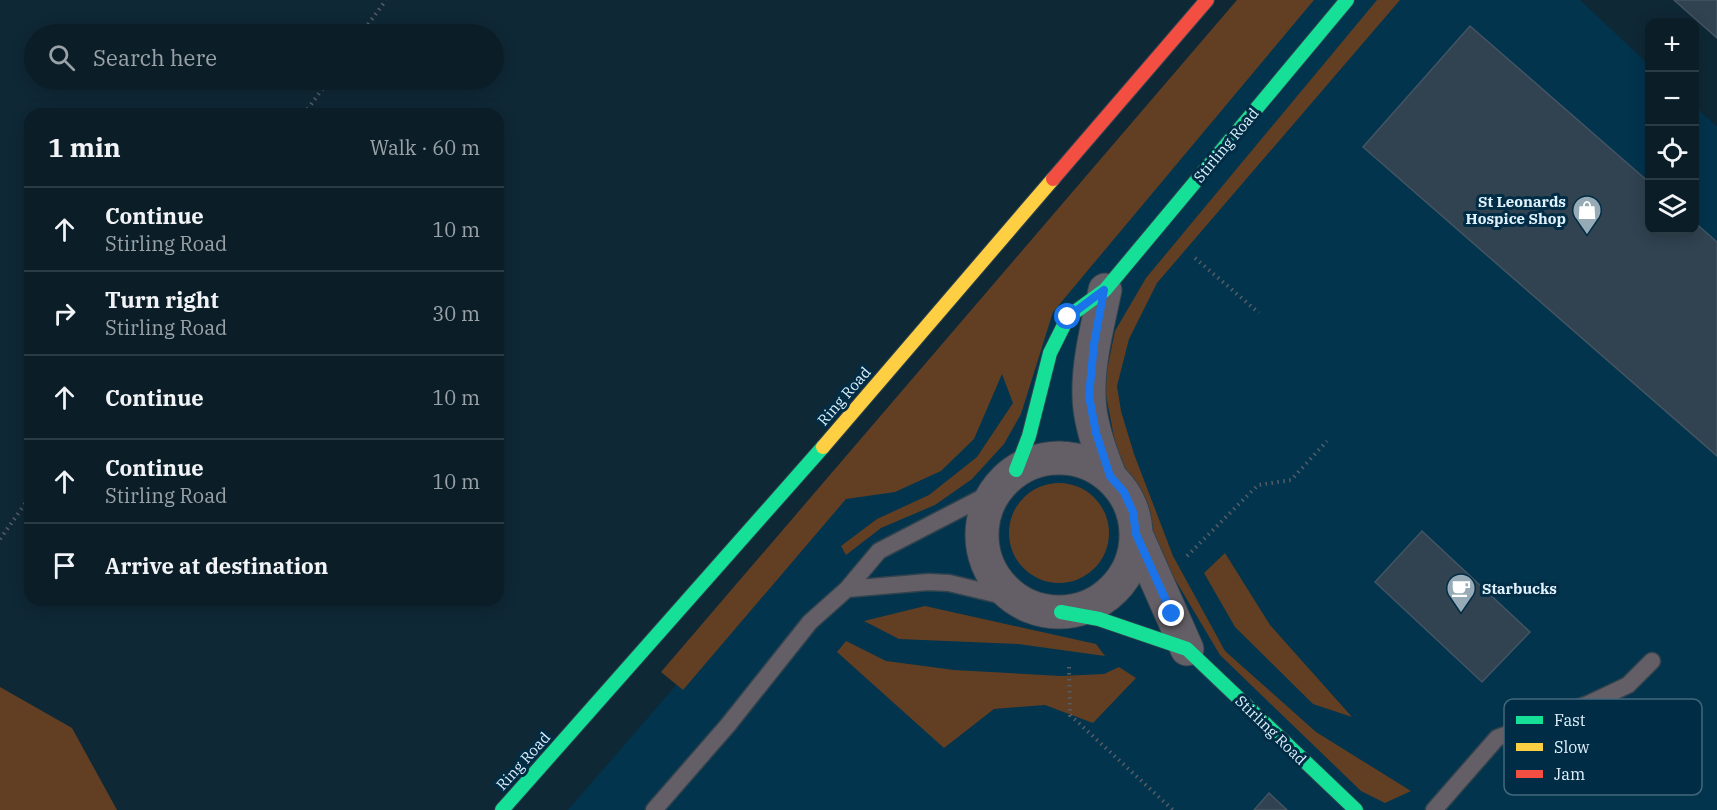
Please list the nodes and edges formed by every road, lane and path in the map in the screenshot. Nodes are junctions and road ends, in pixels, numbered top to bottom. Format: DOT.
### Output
graph roads {
  1 [pos="386,0"];
  2 [pos="1207,0"];
  3 [pos="1347,0"];
  4 [pos="368,24"];
  5 [pos="322,90"];
  6 [pos="308,108"];
  7 [pos="1195,258"];
  8 [pos="1104,290"];
  9 [pos="1259,313"];
  10 [pos="1327,441"];
  11 [pos="1110,476"];
  12 [pos="1005,480"];
  13 [pos="24,505"];
  14 [pos="1136,534"];
  15 [pos="0,539"];
  16 [pos="1187,557"];
  17 [pos="848,589"];
  18 [pos="1016,599"];
  19 [pos="1061,612"];
  20 [pos="1187,650"];
  21 [pos="1652,661"];
  22 [pos="1069,667"];
  23 [pos="1599,699"];
  24 [pos="1504,735"];
  25 [pos="502,810"];
  26 [pos="654,810"];
  27 [pos="1173,810"];
  28 [pos="1356,810"];
  29 [pos="1434,810"];
  1 -- 4 [label="path"];
  2 -- 25 [label="main road, Ring Road"];
  3 -- 8 [label="main road, Stirling Road"];
  5 -- 6 [label="path"];
  7 -- 9 [label="path"];
  8 -- 11 [label="street, Stirling Road"];
  8 -- 12 [label="main road, Stirling Road"];
  10 -- 16 [label="path"];
  11 -- 12 [label="street"];
  11 -- 14 [label="street"];
  12 -- 17 [label="lane"];
  12 -- 18 [label="street"];
  13 -- 15 [label="path"];
  14 -- 19 [label="street"];
  14 -- 20 [label="street, Stirling Road"];
  17 -- 18 [label="lane"];
  17 -- 26 [label="lane"];
  18 -- 19 [label="street"];
  19 -- 20 [label="main road, Stirling Road"];
  20 -- 28 [label="main road, Stirling Road"];
  21 -- 23 [label="lane"];
  22 -- 27 [label="path"];
  24 -- 29 [label="lane"];
}
